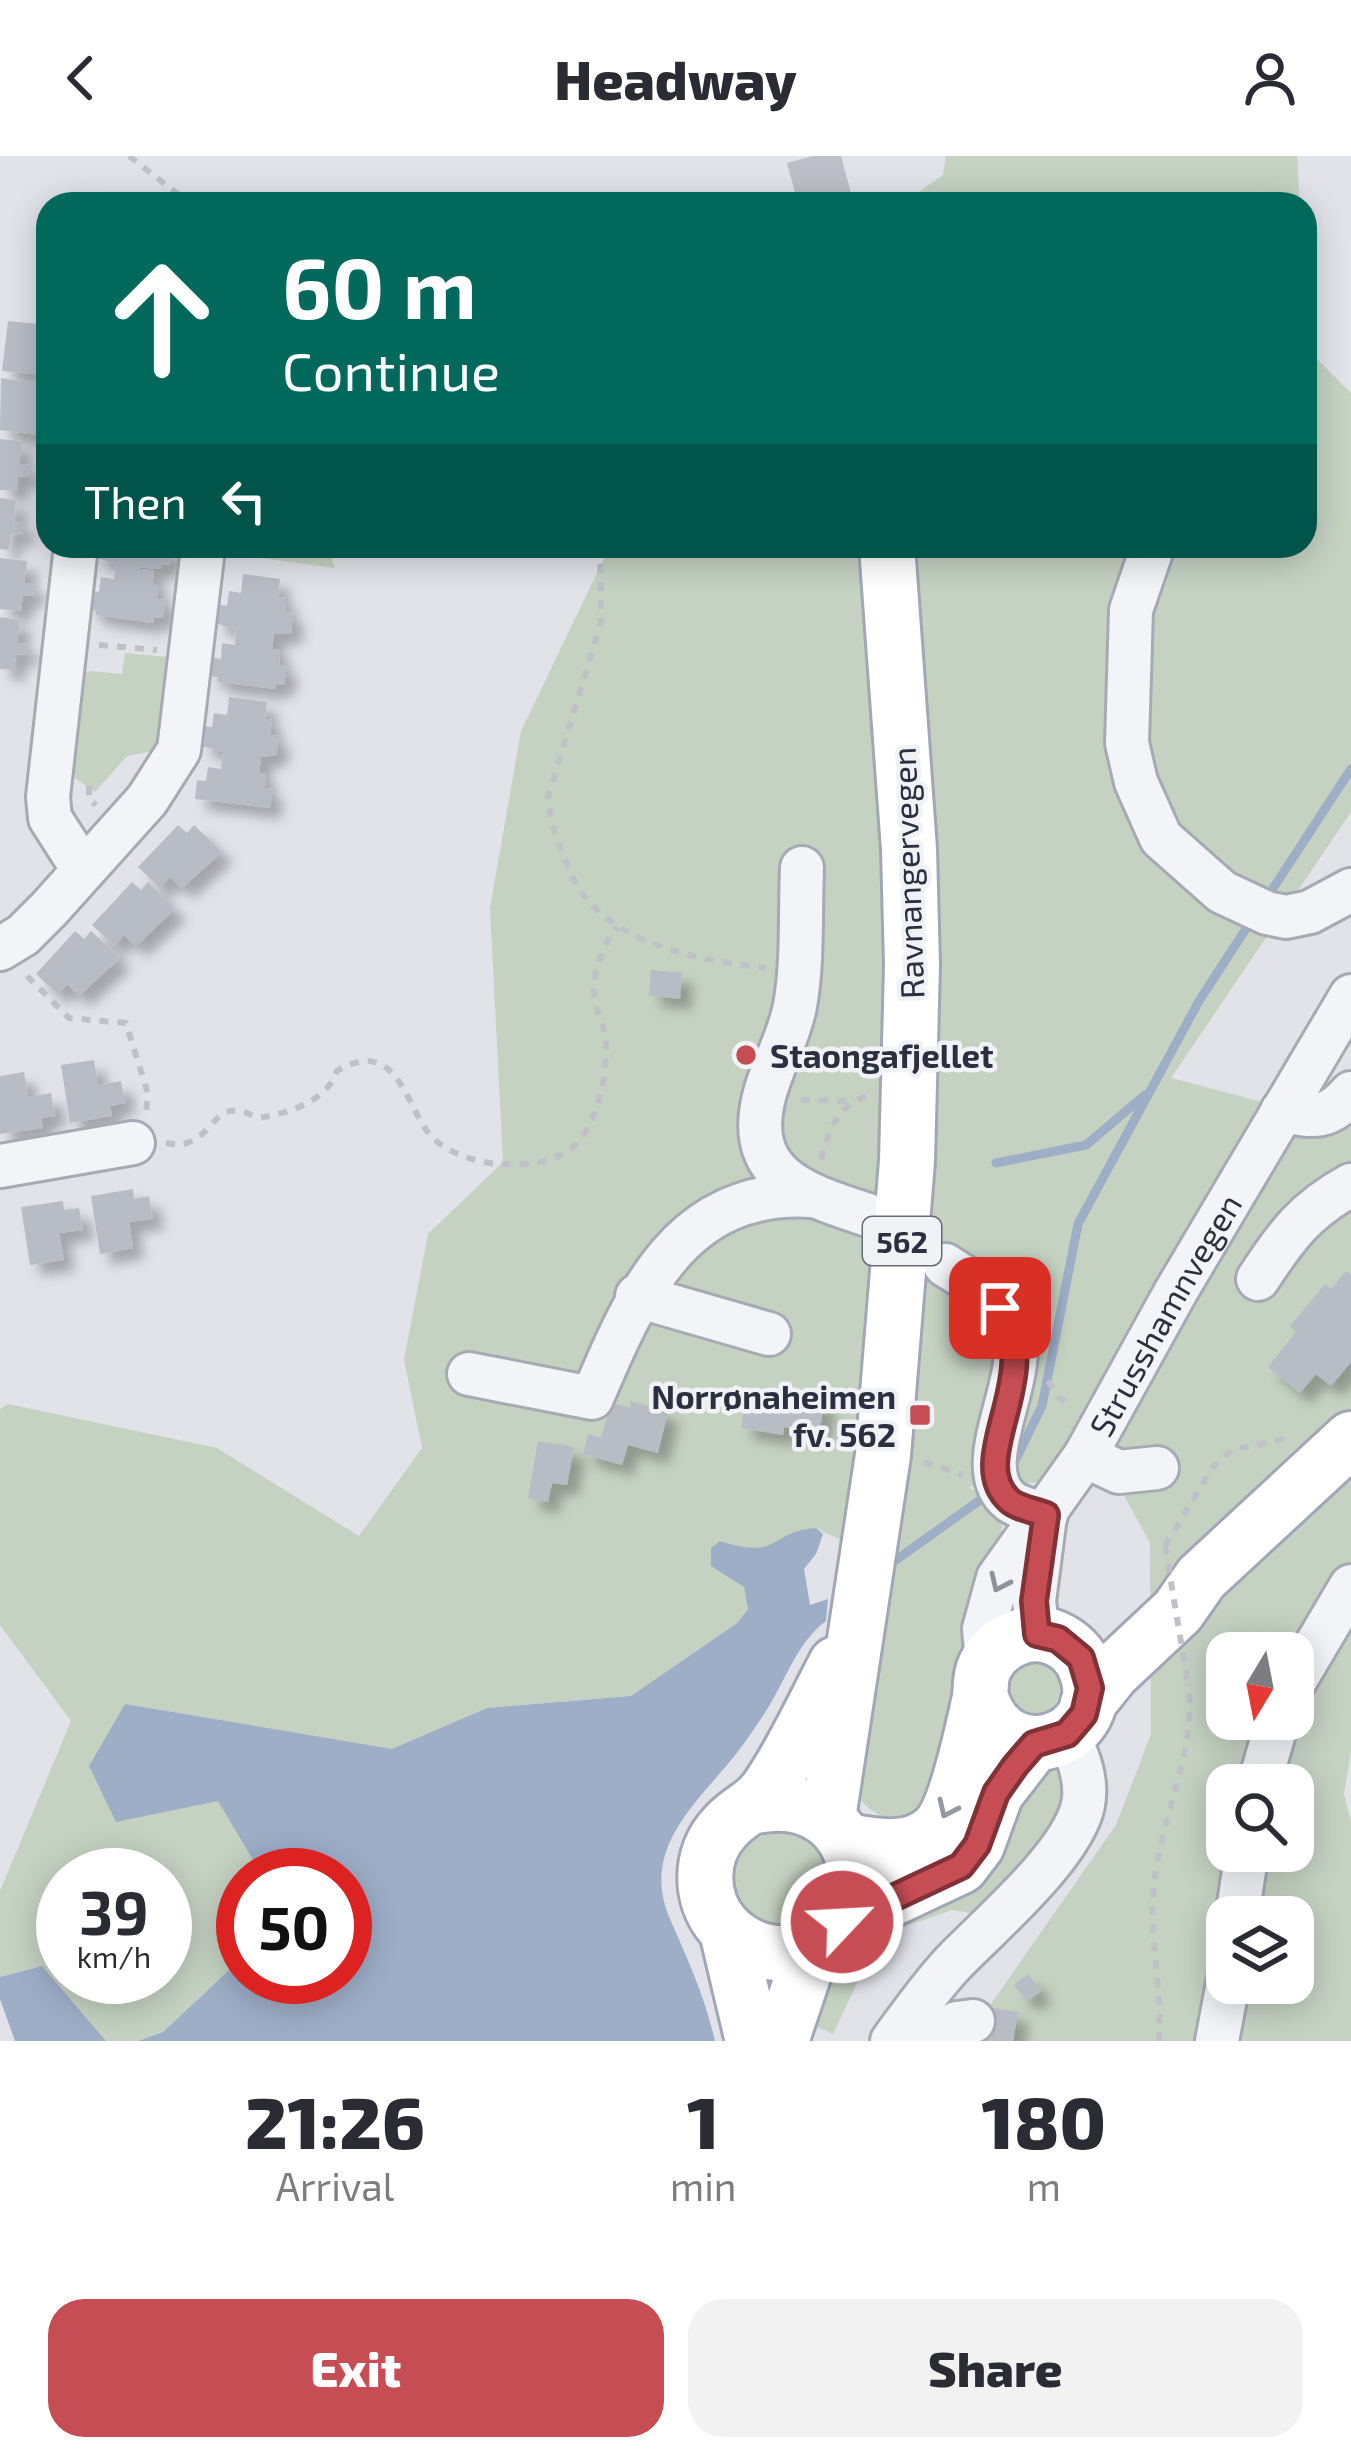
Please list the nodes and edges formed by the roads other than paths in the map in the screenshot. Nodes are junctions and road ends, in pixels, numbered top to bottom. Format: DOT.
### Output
graph roads {
  1 [pos="75,558"];
  2 [pos="202,558"];
  3 [pos="888,558"];
  4 [pos="1149,558"];
  5 [pos="82,868"];
  6 [pos="802,868"];
  7 [pos="1351,890"];
  8 [pos="10,960"];
  9 [pos="1351,996"];
  10 [pos="1351,1094"];
  11 [pos="1282,1111"];
  12 [pos="133,1143"];
  13 [pos="0,1166"];
  14 [pos="1351,1185"];
  15 [pos="811,1196"];
  16 [pos="868,1214"];
  17 [pos="945,1264"];
  18 [pos="1258,1280"];
  19 [pos="637,1296"];
  20 [pos="769,1334"];
  21 [pos="469,1374"];
  22 [pos="1325,1440"];
  23 [pos="1085,1456"];
  24 [pos="1157,1468"];
  25 [pos="1046,1515"];
  26 [pos="1183,1562"];
  27 [pos="1351,1586"];
  28 [pos="854,1630"];
  29 [pos="1047,1636"];
  30 [pos="1314,1649"];
  31 [pos="984,1680"];
  32 [pos="1063,1727"];
  33 [pos="756,1806"];
  34 [pos="838,1830"];
  35 [pos="727,1931"];
  36 [pos="828,1934"];
  37 [pos="1224,2004"];
  38 [pos="973,2021"];
  39 [pos="753,2041"];
  40 [pos="781,2041"];
  41 [pos="892,2041"];
  42 [pos="923,2041"];
  43 [pos="1216,2041"];
  1 -- 5 [label="street"];
  2 -- 5 [label="street"];
  3 -- 28 [label="main road, Ravnangervegen / 562"];
  4 -- 7 [label="street"];
  5 -- 8 [label="street"];
  6 -- 15 [label="street"];
  9 -- 11 [label="street, Strusshamnvegen"];
  10 -- 11 [label="street"];
  11 -- 23 [label="street, Strusshamnvegen"];
  12 -- 13 [label="street"];
  14 -- 18 [label="street, Strusshamnvegen"];
  15 -- 16 [label="street"];
  15 -- 19 [label="street"];
  17 -- 25 [label="street"];
  19 -- 20 [label="street"];
  19 -- 21 [label="street"];
  22 -- 26 [label="main road"];
  23 -- 24 [label="street"];
  23 -- 25 [label="street, Strusshamnvegen"];
  25 -- 29 [label="street, Strusshamnvegen"];
  25 -- 31 [label="street, Strusshamnvegen, one-way"];
  26 -- 29 [label="main road"];
  26 -- 32 [label="main road"];
  27 -- 30 [label="street"];
  28 -- 33 [label="main road, Ravnangervegen / 562"];
  28 -- 34 [label="main road, Ravnangervegen / 562"];
  29 -- 31 [label="main road"];
  29 -- 32 [label="main road"];
  31 -- 32 [label="main road"];
  31 -- 34 [label="main road, one-way"];
  32 -- 36 [label="main road"];
  32 -- 41 [label="street"];
  33 -- 34 [label="main road"];
  33 -- 35 [label="main road, 562"];
  34 -- 36 [label="main road, 562"];
  35 -- 36 [label="main road"];
  35 -- 39 [label="main road, 562"];
  36 -- 40 [label="main road, 562"];
  37 -- 43 [label="street"];
  38 -- 42 [label="street"];
}
